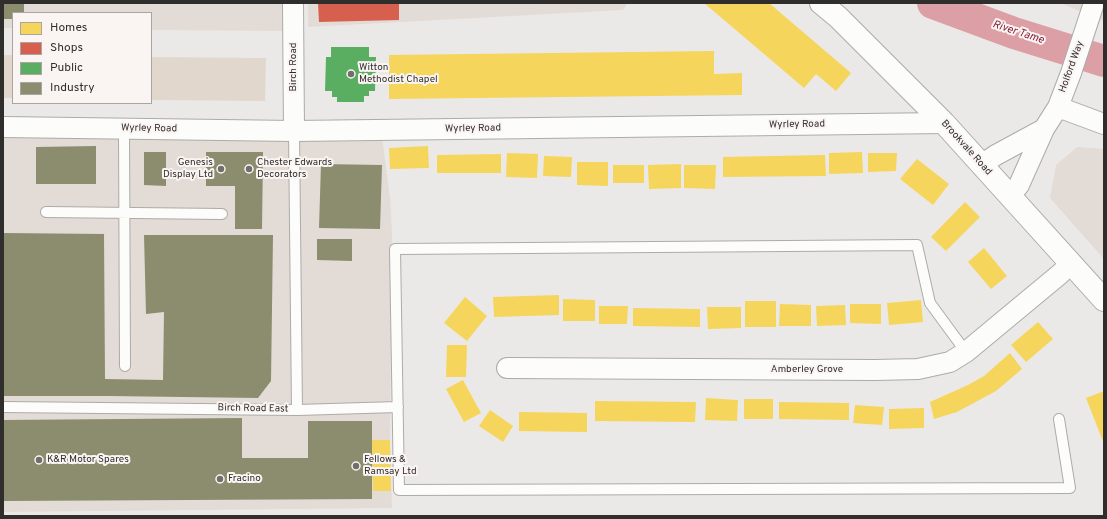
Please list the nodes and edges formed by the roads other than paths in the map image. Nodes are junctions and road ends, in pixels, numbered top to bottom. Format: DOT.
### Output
graph roads {
  1 [pos="294,3"];
  2 [pos="821,3"];
  3 [pos="1092,8"];
  4 [pos="1058,107"];
  5 [pos="944,123"];
  6 [pos="1104,124"];
  7 [pos="3,127"];
  8 [pos="124,129"];
  9 [pos="1044,129"];
  10 [pos="294,131"];
  11 [pos="981,165"];
  12 [pos="1010,196"];
  13 [pos="46,212"];
  14 [pos="124,213"];
  15 [pos="222,214"];
  16 [pos="1071,263"];
  17 [pos="1104,300"];
  18 [pos="966,352"];
  19 [pos="125,366"];
  20 [pos="507,368"];
  21 [pos="3,407"];
  22 [pos="398,407"];
  23 [pos="297,410"];
  24 [pos="1059,418"];
  1 -- 10 [label="street, Birch Road"];
  2 -- 5 [label="main road, Brookvale Road"];
  3 -- 4 [label="street, Holford Way"];
  4 -- 6 [label="street"];
  4 -- 9 [label="street, Holford Way"];
  5 -- 10 [label="street, Wyrley Road"];
  5 -- 11 [label="main road, Brookvale Road"];
  7 -- 8 [label="street, Wyrley Road"];
  8 -- 10 [label="street, Wyrley Road"];
  8 -- 14 [label="lane"];
  9 -- 11 [label="street, Holford Way"];
  9 -- 12 [label="street, Holford Way"];
  10 -- 23 [label="lane, Birch Road East"];
  11 -- 12 [label="main road, Brookvale Road"];
  12 -- 16 [label="main road, Brookvale Road"];
  13 -- 14 [label="lane"];
  14 -- 15 [label="lane"];
  14 -- 19 [label="lane"];
  16 -- 17 [label="main road, Brookvale Road"];
  16 -- 18 [label="street, Amberley Grove"];
  18 -- 20 [label="street, Amberley Grove"];
  18 -- 22 [label="lane"];
  21 -- 23 [label="lane, Birch Road East"];
  22 -- 23 [label="lane"];
  22 -- 24 [label="lane"];
}
